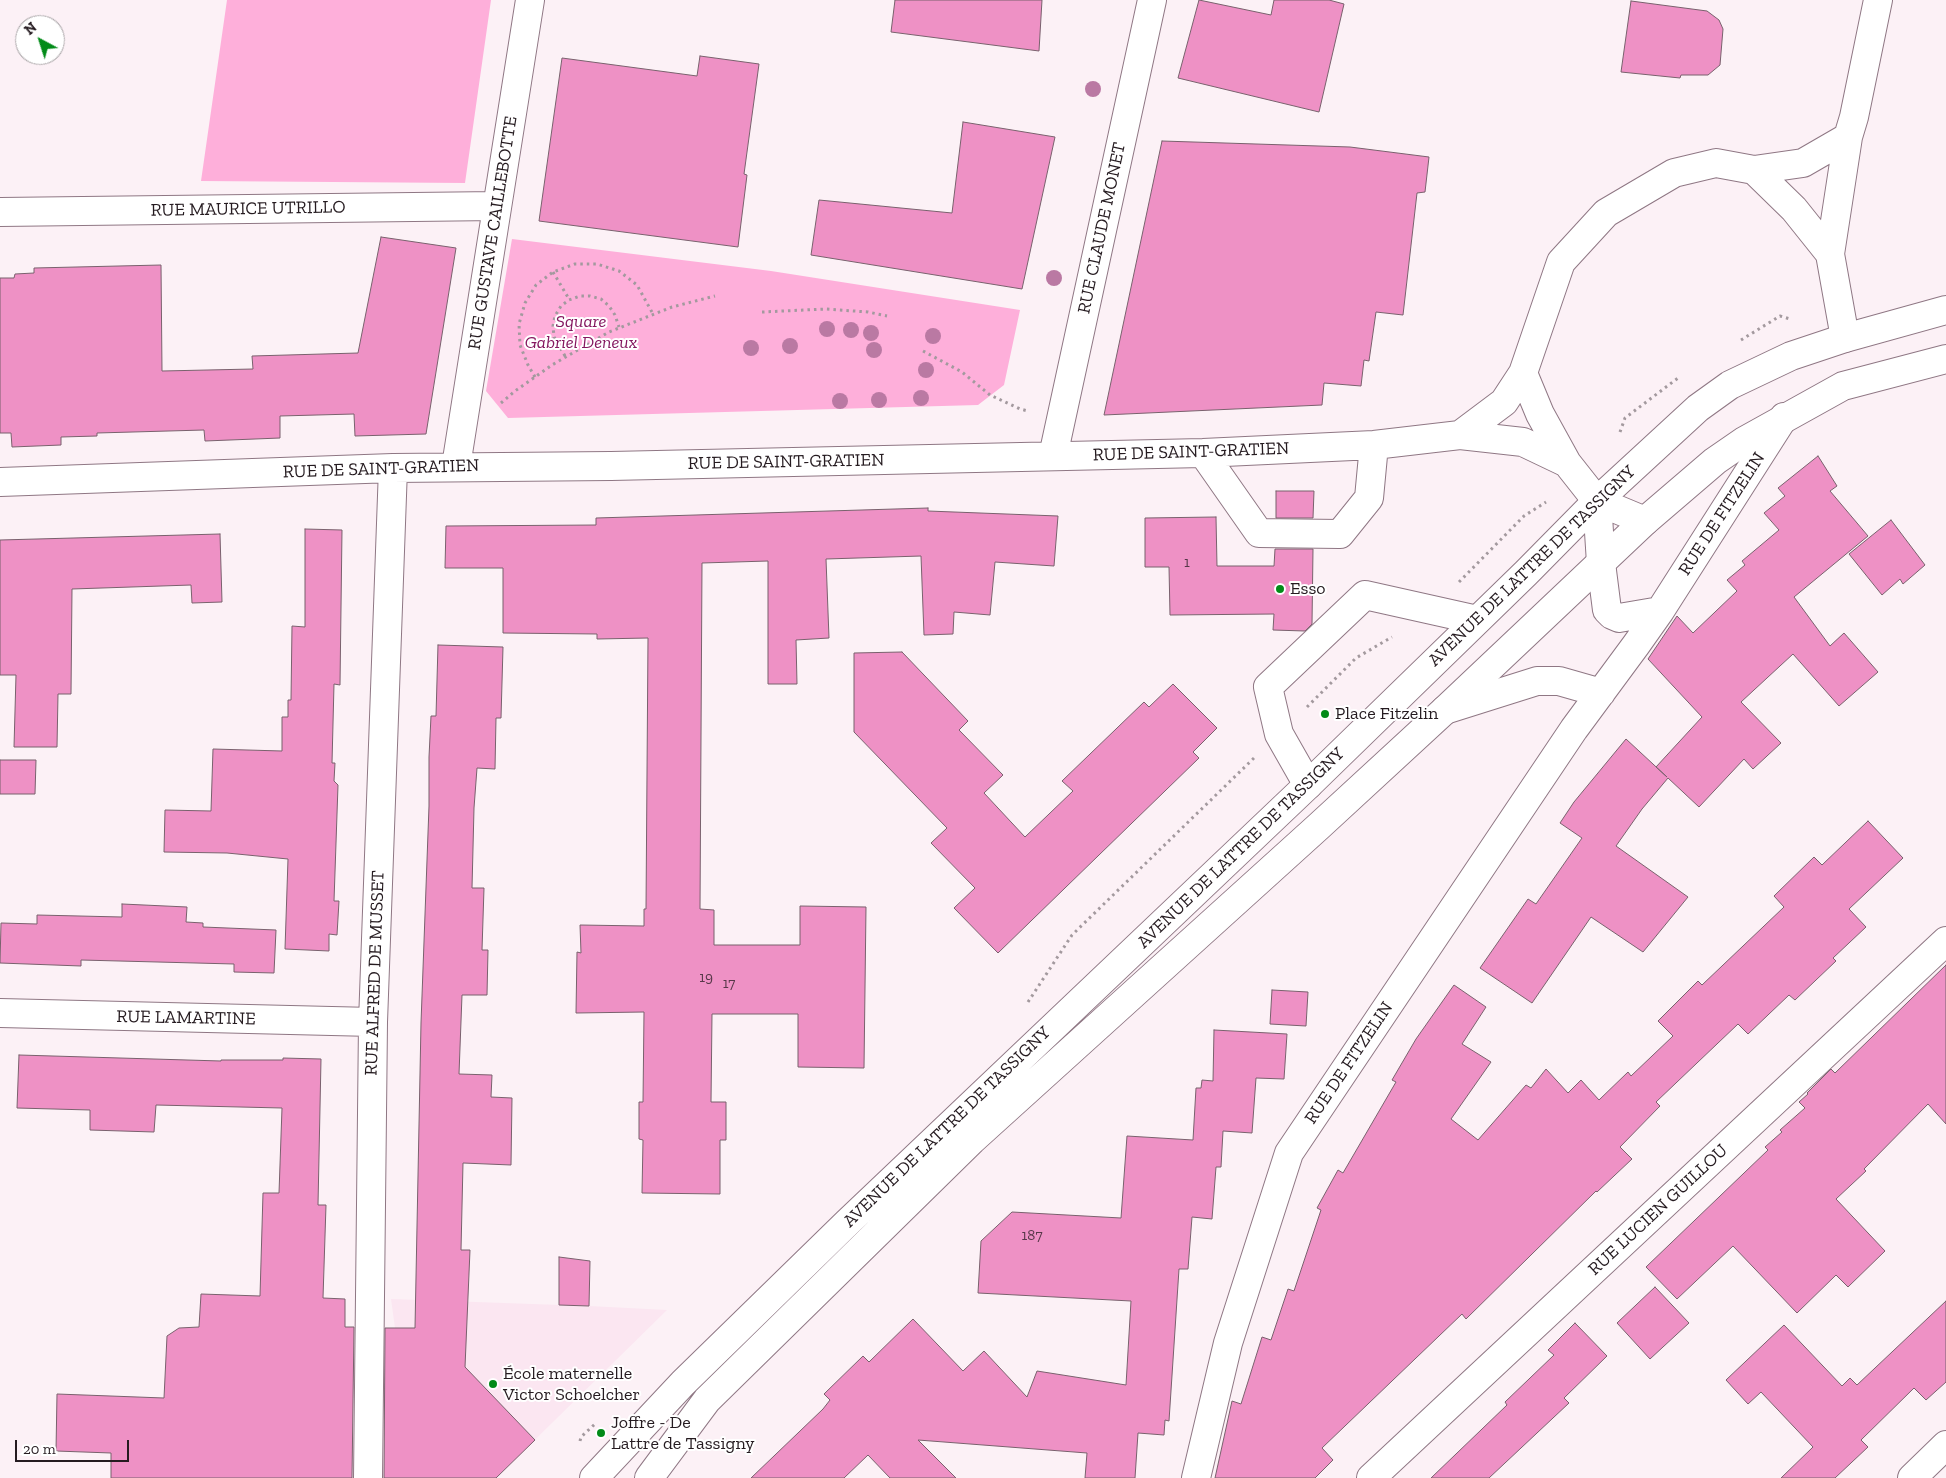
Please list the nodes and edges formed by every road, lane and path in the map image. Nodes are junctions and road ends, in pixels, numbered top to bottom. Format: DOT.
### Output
graph roads {
  1 [pos="530,0"];
  2 [pos="1152,0"];
  3 [pos="1878,0"];
  4 [pos="1848,137"];
  5 [pos="1754,170"];
  6 [pos="496,206"];
  7 [pos="0,212"];
  8 [pos="1830,254"];
  9 [pos="553,272"];
  10 [pos="715,296"];
  11 [pos="569,300"];
  12 [pos="1946,310"];
  13 [pos="762,312"];
  14 [pos="653,314"];
  15 [pos="887,316"];
  16 [pos="620,327"];
  17 [pos="1845,338"];
  18 [pos="1740,340"];
  19 [pos="924,351"];
  20 [pos="565,356"];
  21 [pos="1946,359"];
  22 [pos="1523,373"];
  23 [pos="1683,375"];
  24 [pos="535,377"];
  25 [pos="498,406"];
  26 [pos="1784,417"];
  27 [pos="1061,418"];
  28 [pos="1619,434"];
  29 [pos="1460,435"];
  30 [pos="1374,445"];
  31 [pos="1203,453"];
  32 [pos="1053,456"];
  33 [pos="456,466"];
  34 [pos="393,468"];
  35 [pos="1573,471"];
  36 [pos="0,482"];
  37 [pos="1597,501"];
  38 [pos="1645,522"];
  39 [pos="1601,563"];
  40 [pos="1431,610"];
  41 [pos="1660,610"];
  42 [pos="1477,620"];
  43 [pos="1601,693"];
  44 [pos="1445,710"];
  45 [pos="1279,734"];
  46 [pos="1308,785"];
  47 [pos="1946,942"];
  48 [pos="1027,1003"];
  49 [pos="0,1013"];
  50 [pos="373,1022"];
  51 [pos="603,1416"];
  52 [pos="579,1445"];
  53 [pos="1946,1445"];
  54 [pos="368,1478"];
  55 [pos="594,1478"];
  56 [pos="649,1478"];
  57 [pos="1196,1478"];
  58 [pos="1371,1478"];
  59 [pos="1912,1478"];
  1 -- 6 [label="street, RUE GUSTAVE CAILLEBOTTE"];
  2 -- 27 [label="street, RUE CLAUDE MONET"];
  3 -- 4 [label="street"];
  4 -- 5 [label="street"];
  4 -- 8 [label="street"];
  5 -- 8 [label="street"];
  5 -- 22 [label="street"];
  6 -- 7 [label="street, RUE MAURICE UTRILLO"];
  6 -- 33 [label="street, RUE GUSTAVE CAILLEBOTTE"];
  8 -- 17 [label="street"];
  9 -- 11 [label="path"];
  9 -- 14 [label="path"];
  9 -- 24 [label="path"];
  10 -- 14 [label="path"];
  11 -- 16 [label="path"];
  11 -- 20 [label="path"];
  12 -- 17 [label="street, AVENUE DE LATTRE DE TASSIGNY"];
  13 -- 15 [label="path"];
  14 -- 16 [label="path"];
  16 -- 20 [label="path"];
  17 -- 18 [label="path"];
  17 -- 37 [label="street, AVENUE DE LATTRE DE TASSIGNY"];
  19 -- 27 [label="path"];
  20 -- 24 [label="path"];
  21 -- 26 [label="street, AVENUE DE LATTRE DE TASSIGNY"];
  22 -- 29 [label="street"];
  22 -- 35 [label="street"];
  23 -- 28 [label="path"];
  24 -- 25 [label="path"];
  26 -- 38 [label="street, AVENUE DE LATTRE DE TASSIGNY"];
  26 -- 41 [label="street, RUE DE FITZELIN"];
  27 -- 32 [label="street, RUE CLAUDE MONET"];
  29 -- 30 [label="street, RUE DE SAINT-GRATIEN"];
  29 -- 35 [label="street, RUE DE SAINT-GRATIEN"];
  30 -- 31 [label="street, RUE DE SAINT-GRATIEN"];
  30 -- 31 [label="street"];
  31 -- 32 [label="street, RUE DE SAINT-GRATIEN"];
  32 -- 33 [label="street, RUE DE SAINT-GRATIEN"];
  33 -- 34 [label="street, RUE DE SAINT-GRATIEN"];
  34 -- 36 [label="street, RUE DE SAINT-GRATIEN"];
  34 -- 50 [label="street, RUE ALFRED DE MUSSET"];
  35 -- 37 [label="street"];
  35 -- 40 [label="path"];
  37 -- 38 [label="street"];
  37 -- 39 [label="street"];
  37 -- 42 [label="street, AVENUE DE LATTRE DE TASSIGNY"];
  38 -- 39 [label="street, AVENUE DE LATTRE DE TASSIGNY"];
  39 -- 41 [label="street"];
  39 -- 44 [label="street, AVENUE DE LATTRE DE TASSIGNY"];
  40 -- 42 [label="street"];
  40 -- 45 [label="path"];
  40 -- 45 [label="street"];
  41 -- 43 [label="street, RUE DE FITZELIN"];
  42 -- 46 [label="street, AVENUE DE LATTRE DE TASSIGNY"];
  43 -- 44 [label="street"];
  43 -- 57 [label="street, RUE DE FITZELIN"];
  44 -- 56 [label="street, AVENUE DE LATTRE DE TASSIGNY"];
  45 -- 46 [label="street"];
  45 -- 48 [label="path"];
  46 -- 55 [label="street, AVENUE DE LATTRE DE TASSIGNY"];
  47 -- 58 [label="street, RUE LUCIEN GUILLOU"];
  49 -- 50 [label="street, RUE LAMARTINE"];
  50 -- 54 [label="street, RUE ALFRED DE MUSSET"];
  51 -- 52 [label="path"];
  53 -- 59 [label="street"];
}
